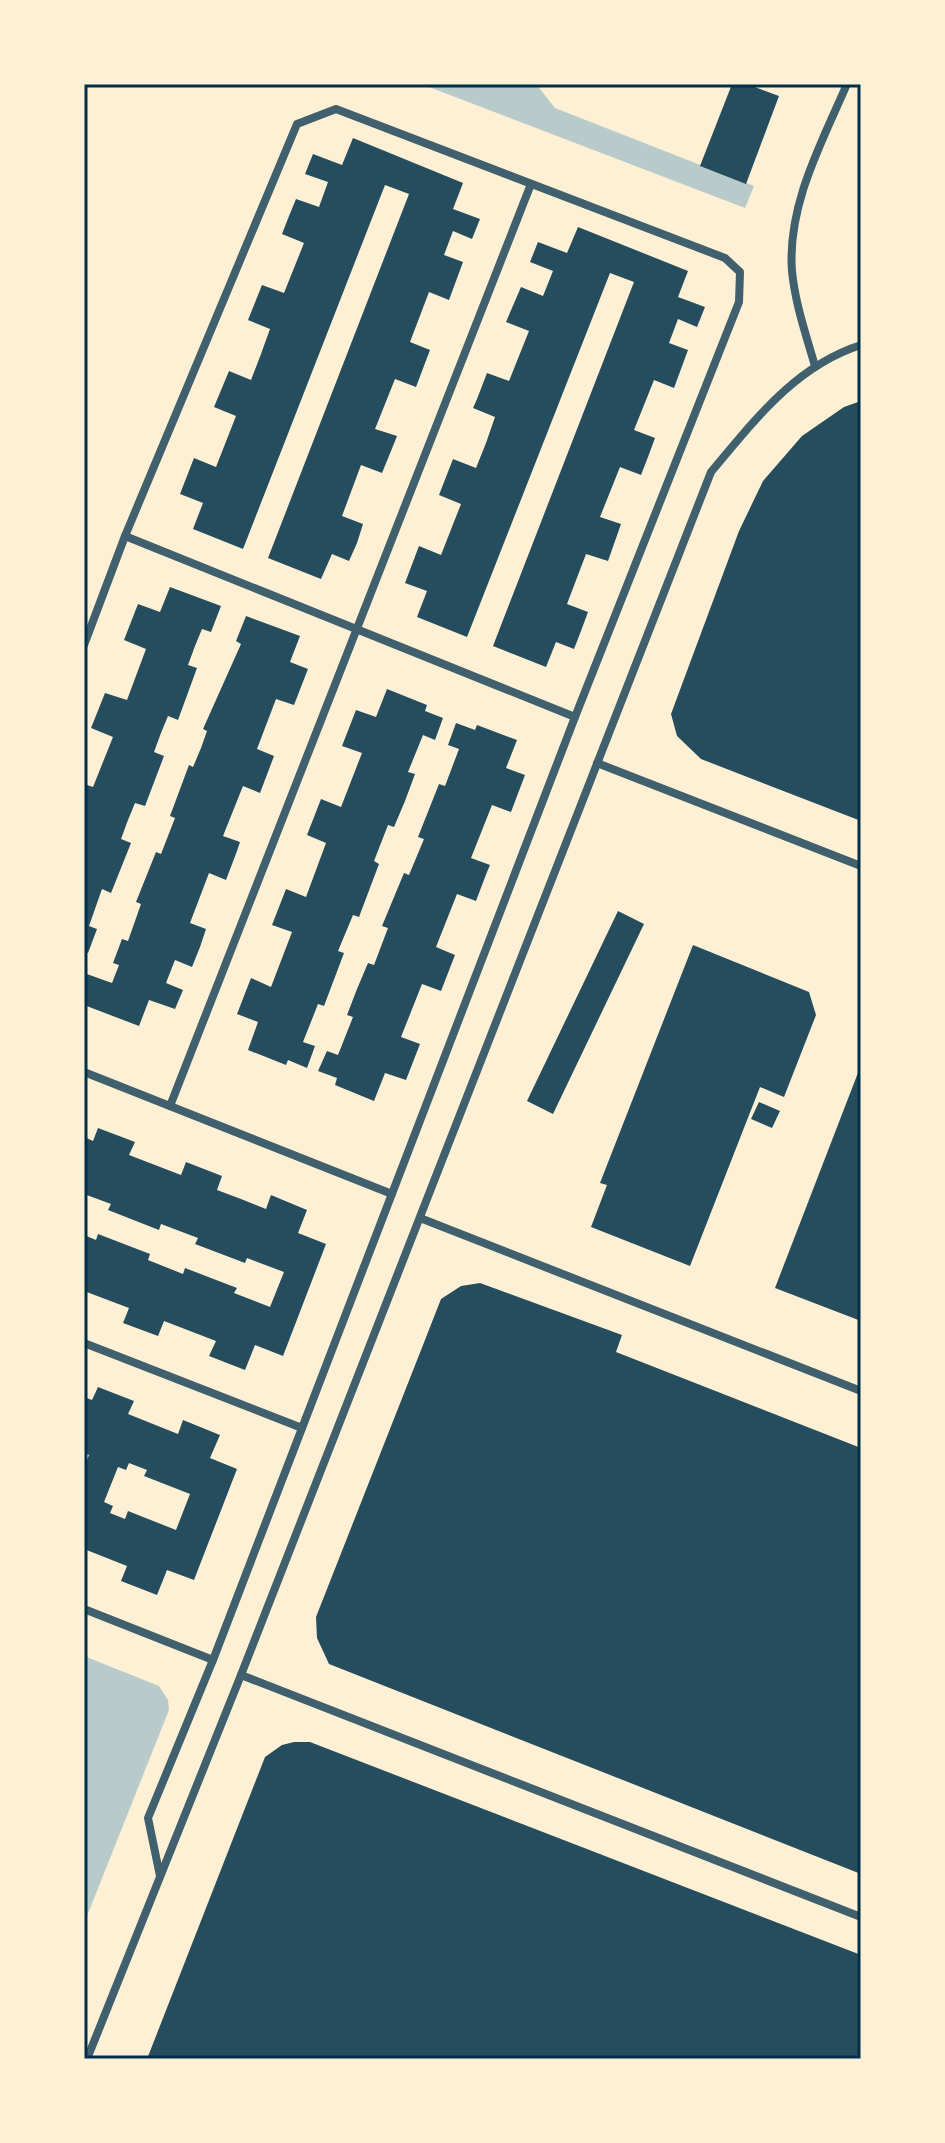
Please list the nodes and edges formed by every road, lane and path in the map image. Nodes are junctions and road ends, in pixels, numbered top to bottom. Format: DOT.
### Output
graph roads {
  1 [pos="847,84"];
  2 [pos="531,184"];
  3 [pos="861,345"];
  4 [pos="815,366"];
  5 [pos="125,536"];
  6 [pos="358,629"];
  7 [pos="84,645"];
  8 [pos="575,717"];
  9 [pos="597,763"];
  10 [pos="861,866"];
  11 [pos="84,1072"];
  12 [pos="170,1106"];
  13 [pos="392,1194"];
  14 [pos="420,1218"];
  15 [pos="84,1343"];
  16 [pos="861,1391"];
  17 [pos="302,1428"];
  18 [pos="84,1609"];
  19 [pos="213,1660"];
  20 [pos="241,1675"];
  21 [pos="160,1876"];
  22 [pos="861,1917"];
  23 [pos="87,2059"];
  1 -- 4 [label="street"];
  2 -- 5 [label="street"];
  2 -- 6 [label="street"];
  2 -- 8 [label="street"];
  3 -- 4 [label="street"];
  4 -- 9 [label="street"];
  5 -- 6 [label="street"];
  5 -- 7 [label="street"];
  6 -- 8 [label="street"];
  6 -- 12 [label="street"];
  8 -- 13 [label="street"];
  9 -- 10 [label="street"];
  9 -- 14 [label="street"];
  11 -- 12 [label="street"];
  12 -- 13 [label="street"];
  13 -- 17 [label="street"];
  14 -- 16 [label="street"];
  14 -- 20 [label="street"];
  15 -- 17 [label="street"];
  17 -- 19 [label="street"];
  18 -- 19 [label="street"];
  19 -- 21 [label="street"];
  20 -- 21 [label="street"];
  20 -- 22 [label="street"];
  21 -- 23 [label="street"];
}
